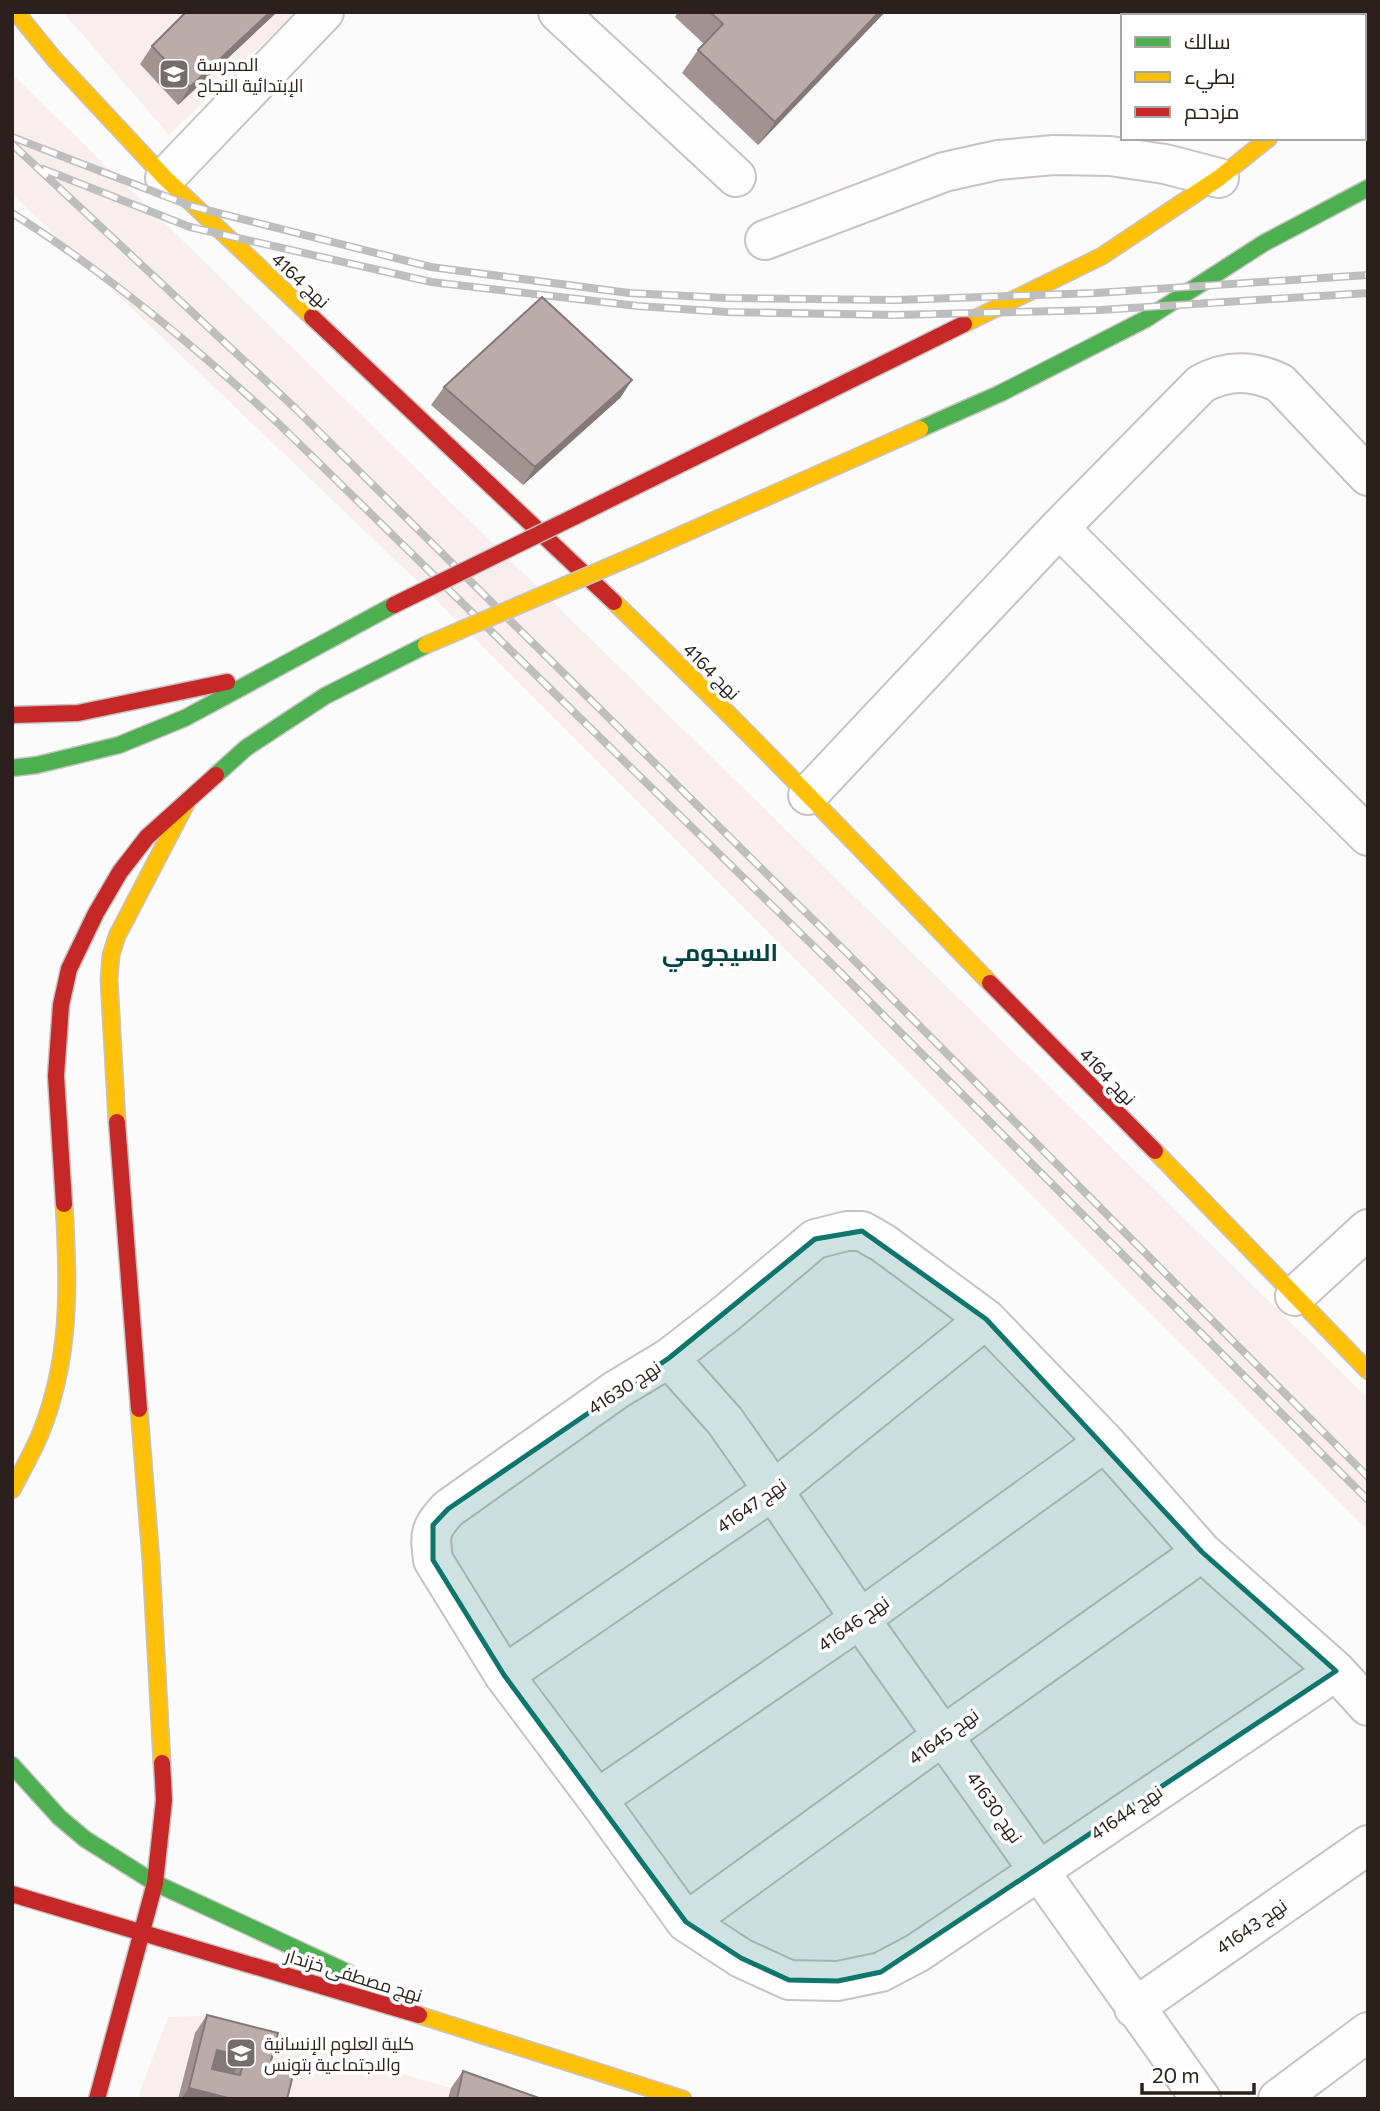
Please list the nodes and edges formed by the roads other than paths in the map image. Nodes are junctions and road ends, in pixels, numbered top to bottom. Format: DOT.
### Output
graph roads {
  1 [pos="16,12"];
  2 [pos="324,12"];
  3 [pos="558,12"];
  4 [pos="1266,140"];
  5 [pos="736,177"];
  6 [pos="165,178"];
  7 [pos="1219,178"];
  8 [pos="1368,188"];
  9 [pos="765,240"];
  10 [pos="1368,477"];
  11 [pos="1059,527"];
  12 [pos="263,675"];
  13 [pos="12,715"];
  14 [pos="12,768"];
  15 [pos="808,795"];
  16 [pos="188,800"];
  17 [pos="1368,836"];
  18 [pos="1368,1229"];
  19 [pos="1295,1296"];
  20 [pos="986,1319"];
  21 [pos="669,1358"];
  22 [pos="1368,1370"];
  23 [pos="1105,1442"];
  24 [pos="12,1490"];
  25 [pos="774,1490"];
  26 [pos="1202,1552"];
  27 [pos="860,1619"];
  28 [pos="1336,1671"];
  29 [pos="504,1675"];
  30 [pos="1368,1706"];
  31 [pos="944,1735"];
  32 [pos="12,1765"];
  33 [pos="597,1799"];
  34 [pos="1368,1845"];
  35 [pos="1039,1870"];
  36 [pos="155,1883"];
  37 [pos="12,1894"];
  38 [pos="685,1922"];
  39 [pos="144,1931"];
  40 [pos="917,1953"];
  41 [pos="1135,2008"];
  42 [pos="471,2030"];
  43 [pos="1368,2032"];
  44 [pos="97,2099"];
  45 [pos="683,2099"];
  46 [pos="1201,2099"];
  47 [pos="1278,2099"];
  1 -- 6 [label="main road, نهج 4164"];
  2 -- 6 [label="street"];
  3 -- 5 [label="street"];
  4 -- 7 [label="main road"];
  6 -- 15 [label="main road, نهج 4164"];
  7 -- 9 [label="street"];
  7 -- 12 [label="main road, bridge"];
  8 -- 16 [label="main road, bridge"];
  10 -- 11 [label="street"];
  11 -- 15 [label="street"];
  11 -- 17 [label="street"];
  12 -- 13 [label="main road"];
  12 -- 14 [label="main road"];
  15 -- 19 [label="main road, نهج 4164"];
  16 -- 24 [label="main road"];
  16 -- 36 [label="main road"];
  18 -- 19 [label="street"];
  19 -- 22 [label="main road, نهج 4164"];
  20 -- 21 [label="street"];
  20 -- 23 [label="street"];
  20 -- 25 [label="street, نهج 41647"];
  21 -- 25 [label="street, نهج 41630"];
  21 -- 29 [label="street, نهج 41630"];
  23 -- 26 [label="street"];
  23 -- 27 [label="street, نهج 41646"];
  25 -- 27 [label="street, نهج 41630"];
  25 -- 29 [label="street, نهج 41647"];
  26 -- 28 [label="street"];
  26 -- 31 [label="street, نهج 41645"];
  27 -- 31 [label="street, نهج 41630"];
  27 -- 33 [label="street, نهج 41646"];
  28 -- 30 [label="street"];
  28 -- 35 [label="street, نهج 41644"];
  29 -- 33 [label="street, نهج 41630"];
  31 -- 35 [label="street, نهج 41630"];
  31 -- 38 [label="street, نهج 41645"];
  32 -- 36 [label="main road"];
  33 -- 38 [label="street, نهج 41630"];
  34 -- 41 [label="street, نهج 41643"];
  35 -- 40 [label="street, نهج 41644"];
  35 -- 41 [label="street, نهج 41630"];
  36 -- 39 [label="main road"];
  36 -- 42 [label="main road"];
  37 -- 39 [label="main road, نهج مصطفى خزندار"];
  38 -- 40 [label="street, نهج 41630"];
  39 -- 42 [label="main road, نهج مصطفى خزندار"];
  39 -- 44 [label="main road"];
  41 -- 46 [label="street, نهج 41630"];
  42 -- 45 [label="main road, نهج مصطفى خزندار"];
  43 -- 47 [label="street"];
}
